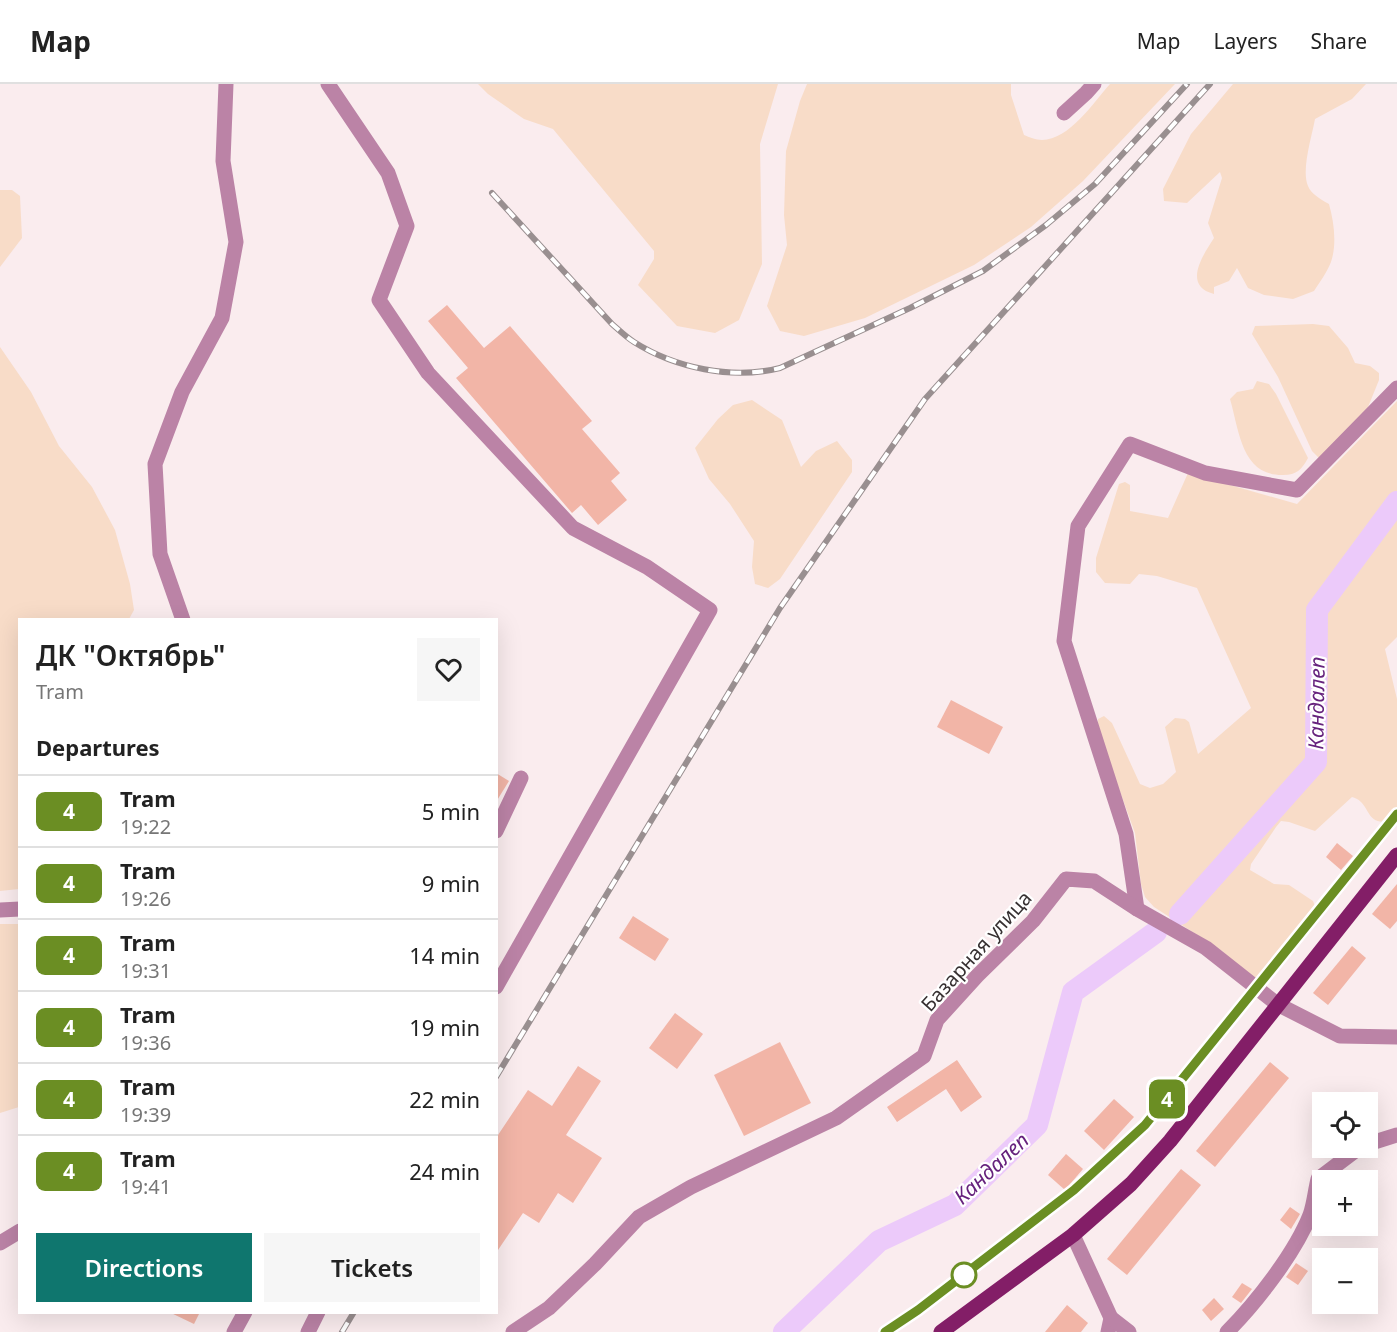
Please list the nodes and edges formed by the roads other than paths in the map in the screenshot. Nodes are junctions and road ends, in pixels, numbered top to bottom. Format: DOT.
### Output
graph roads {
  1 [pos="226,84"];
  2 [pos="328,84"];
  3 [pos="1094,84"];
  4 [pos="1064,113"];
  5 [pos="1397,388"];
  6 [pos="182,618"];
  7 [pos="521,778"];
  8 [pos="498,827"];
  9 [pos="1397,855"];
  10 [pos="18,909"];
  11 [pos="1137,909"];
  12 [pos="0,910"];
  13 [pos="498,983"];
  14 [pos="1277,1004"];
  15 [pos="1397,1037"];
  16 [pos="1397,1135"];
  17 [pos="1378,1141"];
  18 [pos="1346,1158"];
  19 [pos="18,1232"];
  20 [pos="1073,1235"];
  21 [pos="0,1243"];
  22 [pos="244,1314"];
  23 [pos="317,1314"];
  24 [pos="1110,1325"];
  25 [pos="234,1332"];
  26 [pos="308,1332"];
  27 [pos="513,1332"];
  28 [pos="941,1332"];
  29 [pos="1129,1332"];
  30 [pos="1227,1332"];
  1 -- 6 [label="street"];
  2 -- 13 [label="street"];
  3 -- 4 [label="street"];
  5 -- 11 [label="street"];
  7 -- 8 [label="street"];
  9 -- 14 [label="main road"];
  10 -- 12 [label="street"];
  11 -- 14 [label="street, Базарная улица"];
  11 -- 27 [label="street, Базарная улица"];
  14 -- 15 [label="street, Базарная улица"];
  14 -- 20 [label="main road"];
  16 -- 17 [label="street"];
  18 -- 30 [label="street"];
  19 -- 21 [label="street"];
  20 -- 24 [label="street"];
  20 -- 28 [label="main road"];
  22 -- 25 [label="street"];
  23 -- 26 [label="street"];
  24 -- 29 [label="street"];
}
